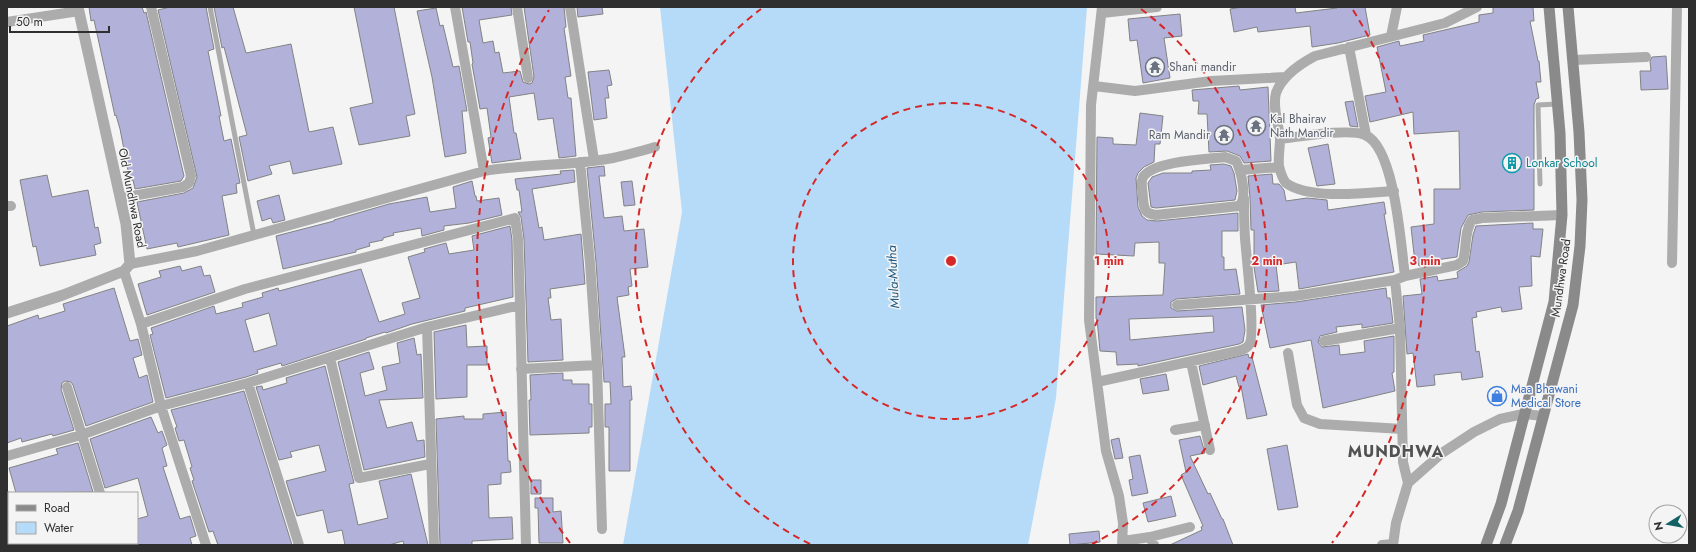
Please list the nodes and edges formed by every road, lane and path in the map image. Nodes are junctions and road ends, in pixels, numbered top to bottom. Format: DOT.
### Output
graph roads {
  1 [pos="150,7"];
  2 [pos="210,7"];
  3 [pos="455,7"];
  4 [pos="517,7"];
  5 [pos="570,7"];
  6 [pos="1157,7"];
  7 [pos="1397,7"];
  8 [pos="1477,7"];
  9 [pos="1549,7"];
  10 [pos="1568,7"];
  11 [pos="1677,7"];
  12 [pos="79,9"];
  13 [pos="1102,10"];
  14 [pos="7,22"];
  15 [pos="1391,36"];
  16 [pos="1349,47"];
  17 [pos="1646,57"];
  18 [pos="1573,60"];
  19 [pos="1286,77"];
  20 [pos="528,78"];
  21 [pos="1094,86"];
  22 [pos="1557,104"];
  23 [pos="1366,135"];
  24 [pos="1280,139"];
  25 [pos="655,147"];
  26 [pos="594,160"];
  27 [pos="580,162"];
  28 [pos="1279,167"];
  29 [pos="484,170"];
  30 [pos="1241,170"];
  31 [pos="1540,184"];
  32 [pos="1394,191"];
  33 [pos="121,198"];
  34 [pos="1244,198"];
  35 [pos="1562,215"];
  36 [pos="254,236"];
  37 [pos="1672,263"];
  38 [pos="127,268"];
  39 [pos="1405,276"];
  40 [pos="1395,280"];
  41 [pos="1250,300"];
  42 [pos="520,305"];
  43 [pos="1177,305"];
  44 [pos="7,313"];
  45 [pos="141,324"];
  46 [pos="427,327"];
  47 [pos="1400,328"];
  48 [pos="1324,341"];
  49 [pos="1288,353"];
  50 [pos="330,358"];
  51 [pos="1190,362"];
  52 [pos="596,365"];
  53 [pos="521,369"];
  54 [pos="1097,382"];
  55 [pos="248,383"];
  56 [pos="67,387"];
  57 [pos="161,406"];
  58 [pos="1523,414"];
  59 [pos="1543,416"];
  60 [pos="1205,425"];
  61 [pos="1402,429"];
  62 [pos="1175,430"];
  63 [pos="81,435"];
  64 [pos="1210,450"];
  65 [pos="7,456"];
  66 [pos="430,464"];
  67 [pos="1408,484"];
  68 [pos="100,492"];
  69 [pos="1190,527"];
  70 [pos="602,529"];
  71 [pos="1152,541"];
  72 [pos="1122,543"];
  73 [pos="1393,544"];
  74 [pos="206,545"];
  75 [pos="299,545"];
  76 [pos="434,545"];
  77 [pos="524,545"];
  78 [pos="1382,545"];
  79 [pos="1486,545"];
  80 [pos="1505,545"];
  1 -- 33 [label="street"];
  2 -- 36 [label="lane"];
  3 -- 29 [label="street"];
  4 -- 20 [label="street"];
  5 -- 26 [label="street"];
  6 -- 13 [label="street"];
  7 -- 15 [label="street"];
  8 -- 15 [label="street"];
  9 -- 22 [label="main road, Mundhwa Road"];
  10 -- 18 [label="main road, Mundhwa Road"];
  11 -- 37 [label="street"];
  12 -- 14 [label="street"];
  12 -- 33 [label="street, Old Mundhwa Road"];
  13 -- 21 [label="street"];
  15 -- 16 [label="street"];
  16 -- 19 [label="street"];
  16 -- 23 [label="street"];
  17 -- 18 [label="street"];
  18 -- 59 [label="main road, Mundhwa Road"];
  19 -- 21 [label="street"];
  19 -- 24 [label="street"];
  21 -- 54 [label="street"];
  22 -- 31 [label="lane"];
  22 -- 35 [label="main road, Mundhwa Road"];
  23 -- 24 [label="street"];
  23 -- 32 [label="street"];
  24 -- 28 [label="street"];
  25 -- 26 [label="street"];
  26 -- 27 [label="street"];
  27 -- 29 [label="street"];
  27 -- 52 [label="street"];
  28 -- 30 [label="street"];
  28 -- 32 [label="street"];
  29 -- 36 [label="street"];
  30 -- 34 [label="street"];
  30 -- 34 [label="street"];
  32 -- 39 [label="street"];
  33 -- 38 [label="street, Old Mundhwa Road"];
  34 -- 41 [label="street"];
  35 -- 39 [label="street"];
  35 -- 58 [label="main road, Mundhwa Road"];
  36 -- 38 [label="street"];
  38 -- 44 [label="street"];
  38 -- 45 [label="street"];
  39 -- 40 [label="street"];
  40 -- 41 [label="street"];
  40 -- 47 [label="street"];
  41 -- 43 [label="street"];
  41 -- 51 [label="street"];
  42 -- 45 [label="street"];
  42 -- 46 [label="street"];
  42 -- 53 [label="street"];
  45 -- 57 [label="street"];
  46 -- 50 [label="street"];
  46 -- 66 [label="street"];
  47 -- 48 [label="street"];
  47 -- 61 [label="street"];
  49 -- 61 [label="street"];
  50 -- 55 [label="street"];
  50 -- 66 [label="street"];
  51 -- 54 [label="street"];
  51 -- 60 [label="street"];
  52 -- 53 [label="street"];
  52 -- 70 [label="street"];
  53 -- 77 [label="street"];
  54 -- 72 [label="street"];
  55 -- 57 [label="street"];
  55 -- 75 [label="street"];
  56 -- 63 [label="street"];
  57 -- 63 [label="street"];
  57 -- 74 [label="street"];
  58 -- 59 [label="street"];
  58 -- 67 [label="street"];
  58 -- 79 [label="main road, Mundhwa Road"];
  59 -- 80 [label="main road, Mundhwa Road"];
  60 -- 62 [label="street"];
  60 -- 64 [label="street"];
  61 -- 67 [label="street"];
  63 -- 65 [label="street"];
  63 -- 68 [label="street"];
  66 -- 76 [label="street"];
  67 -- 73 [label="street"];
  69 -- 71 [label="street"];
  71 -- 72 [label="street"];
  73 -- 78 [label="street"];
}
